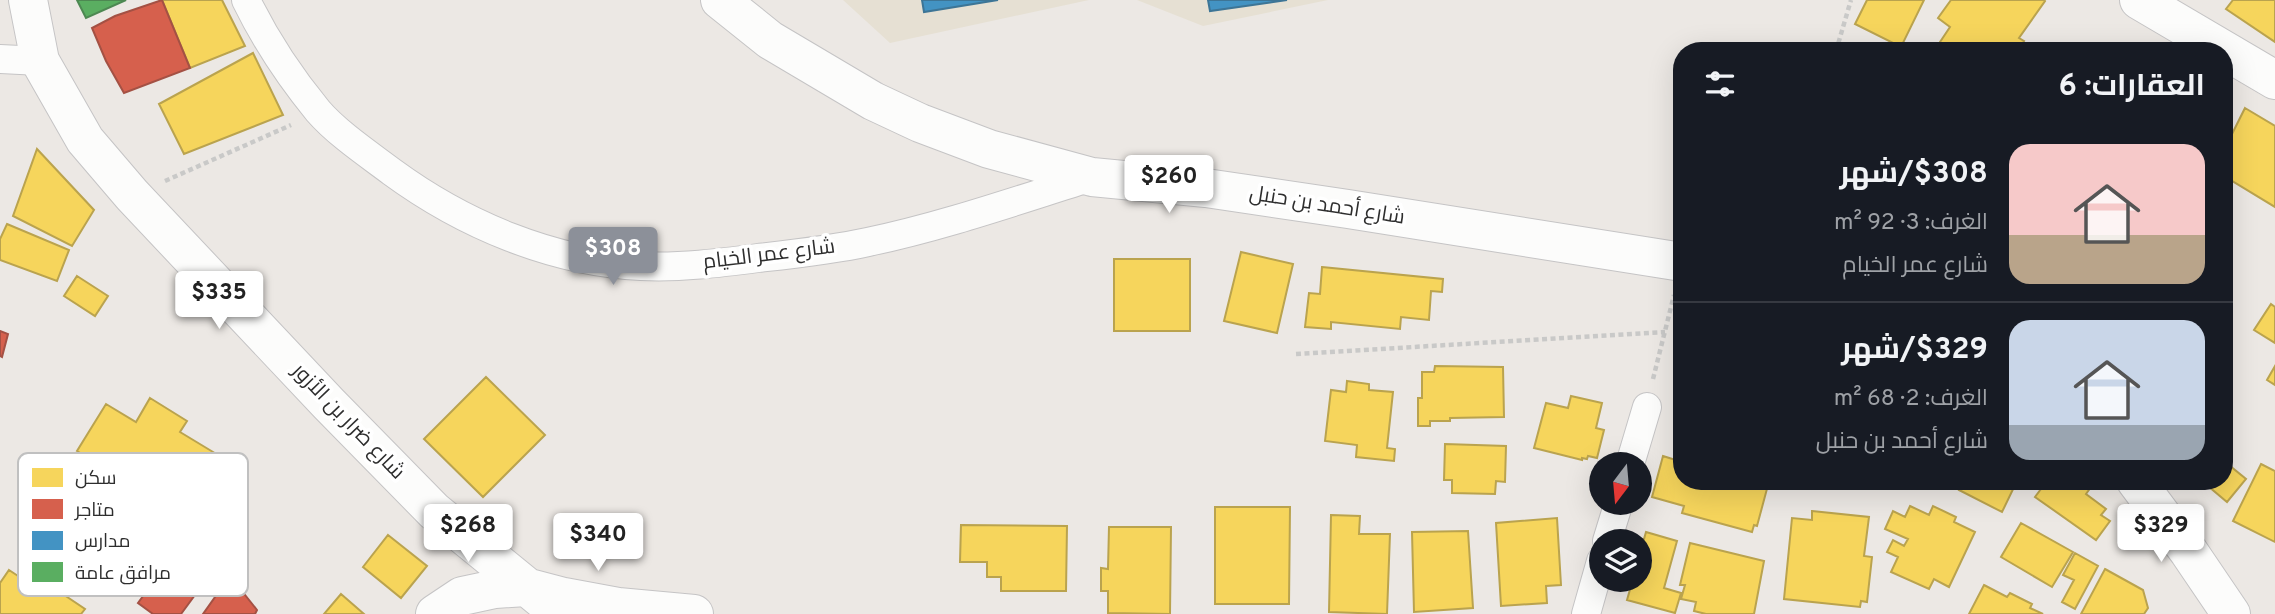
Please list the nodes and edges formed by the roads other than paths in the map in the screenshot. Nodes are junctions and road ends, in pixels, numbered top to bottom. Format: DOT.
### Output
graph roads {
  1 [pos="28,0"];
  2 [pos="246,0"];
  3 [pos="720,0"];
  4 [pos="2139,0"];
  5 [pos="2210,42"];
  6 [pos="2233,55"];
  7 [pos="0,59"];
  8 [pos="40,61"];
  9 [pos="2275,80"];
  10 [pos="1092,177"];
  11 [pos="1673,261"];
  12 [pos="1647,407"];
  13 [pos="1634,452"];
  14 [pos="2143,490"];
  15 [pos="526,587"];
  16 [pos="1592,592"];
  17 [pos="669,613"];
  18 [pos="436,614"];
  19 [pos="560,614"];
  20 [pos="1586,614"];
  21 [pos="2231,614"];
  1 -- 8 [label="street, شارع ضرار بن الأزور"];
  2 -- 10 [label="street, شارع عمر الخيام"];
  3 -- 10 [label="street, شارع أحمد بن حنبل"];
  4 -- 5 [label="street"];
  6 -- 9 [label="street"];
  7 -- 8 [label="street"];
  8 -- 15 [label="street, شارع ضرار بن الأزور"];
  10 -- 11 [label="street, شارع أحمد بن حنبل"];
  12 -- 13 [label="street"];
  14 -- 21 [label="street"];
  15 -- 17 [label="street, شارع ضرار بن الأزور"];
  15 -- 18 [label="street"];
  15 -- 19 [label="street"];
  16 -- 20 [label="street"];
}
